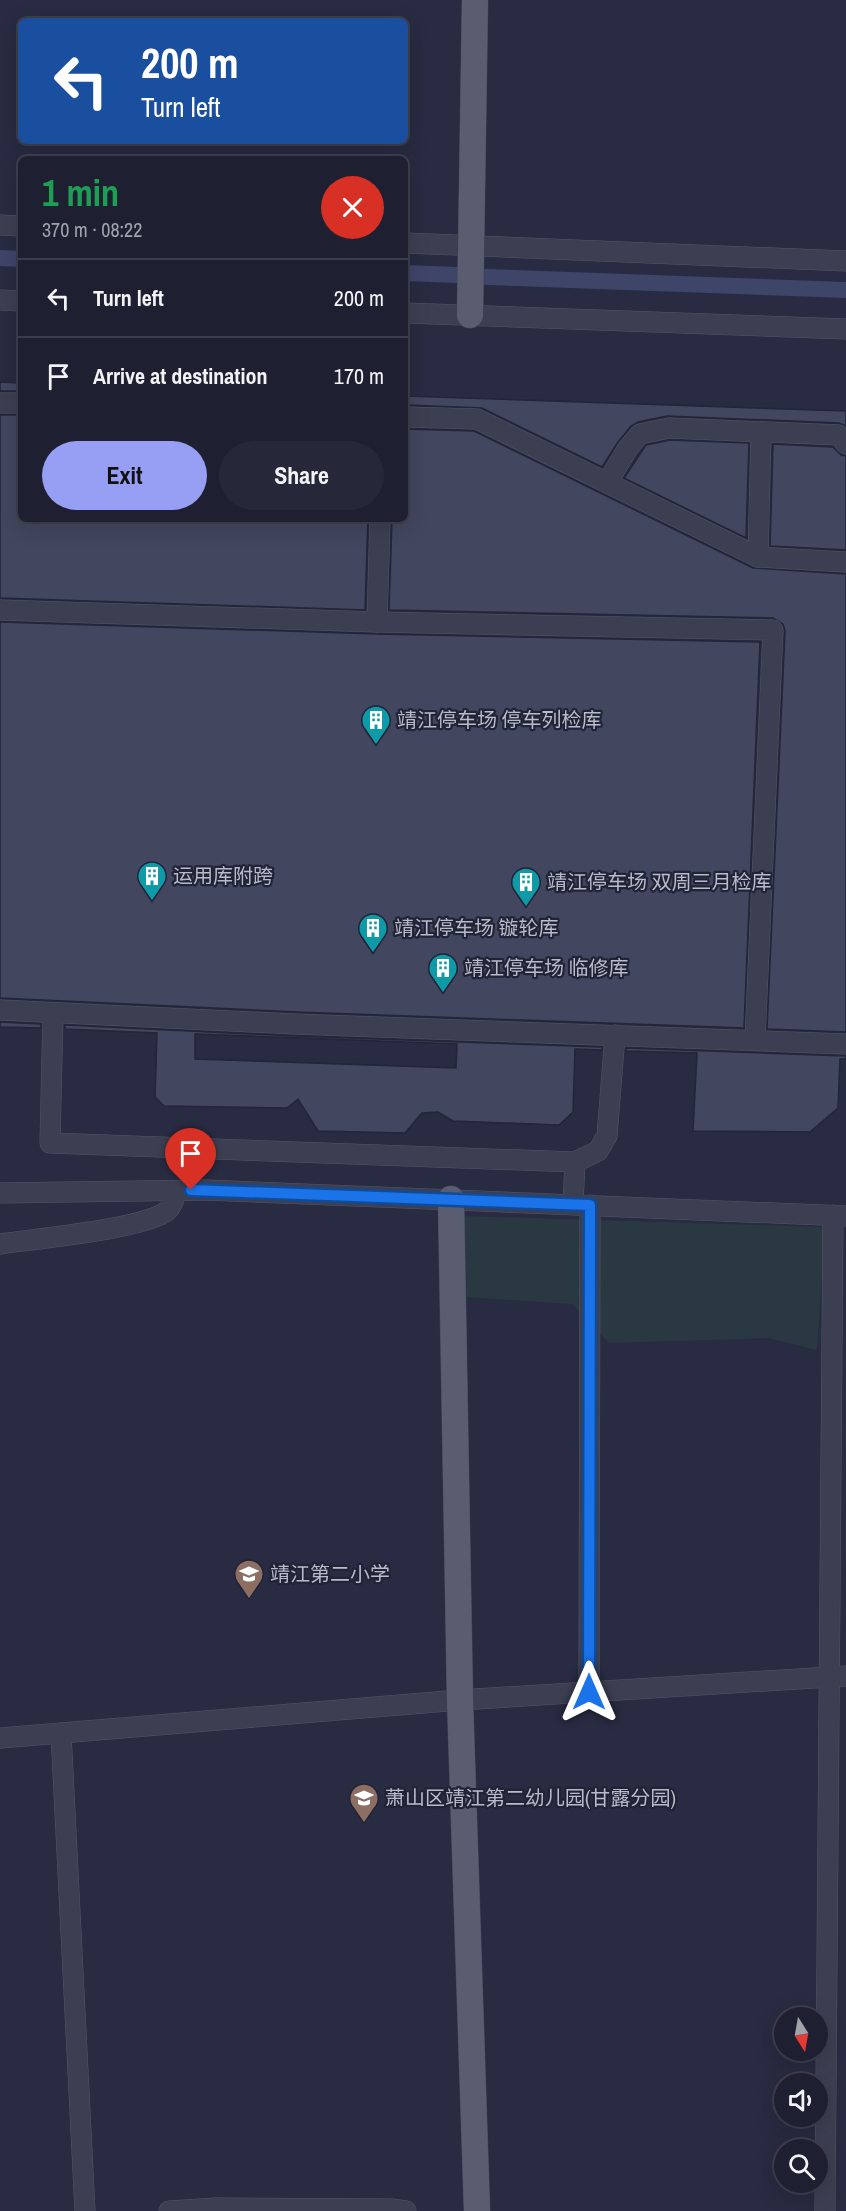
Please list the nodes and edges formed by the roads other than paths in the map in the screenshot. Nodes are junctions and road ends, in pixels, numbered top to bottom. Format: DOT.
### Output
graph roads {
  1 [pos="475,0"];
  2 [pos="0,225"];
  3 [pos="18,226"];
  4 [pos="408,243"];
  5 [pos="471,246"];
  6 [pos="846,261"];
  7 [pos="0,300"];
  8 [pos="18,301"];
  9 [pos="408,313"];
  10 [pos="470,315"];
  11 [pos="846,329"];
  12 [pos="0,403"];
  13 [pos="18,403"];
  14 [pos="408,417"];
  15 [pos="761,432"];
  16 [pos="846,444"];
  17 [pos="607,483"];
  18 [pos="380,522"];
  19 [pos="758,557"];
  20 [pos="846,562"];
  21 [pos="0,610"];
  22 [pos="377,622"];
  23 [pos="0,1010"];
  24 [pos="53,1013"];
  25 [pos="615,1035"];
  26 [pos="755,1040"];
  27 [pos="846,1044"];
  28 [pos="575,1162"];
  29 [pos="176,1191"];
  30 [pos="0,1193"];
  31 [pos="451,1199"];
  32 [pos="582,1205"];
  33 [pos="840,1216"];
  34 [pos="0,1244"];
  35 [pos="837,1677"];
  36 [pos="589,1692"];
  37 [pos="460,1700"];
  38 [pos="61,1732"];
  39 [pos="0,1737"];
  40 [pos="85,2211"];
  41 [pos="169,2211"];
  42 [pos="406,2211"];
  43 [pos="477,2211"];
  44 [pos="825,2211"];
  1 -- 5 [label="main road"];
  2 -- 3 [label="street"];
  4 -- 5 [label="street"];
  5 -- 6 [label="street"];
  5 -- 10 [label="main road"];
  7 -- 8 [label="street"];
  9 -- 10 [label="street"];
  10 -- 11 [label="street"];
  12 -- 13 [label="street"];
  14 -- 17 [label="street"];
  15 -- 16 [label="street"];
  15 -- 17 [label="street"];
  15 -- 19 [label="street"];
  17 -- 19 [label="street"];
  18 -- 22 [label="street"];
  19 -- 20 [label="street"];
  21 -- 22 [label="street"];
  22 -- 26 [label="street"];
  23 -- 24 [label="street"];
  24 -- 25 [label="street"];
  24 -- 28 [label="street"];
  25 -- 26 [label="street"];
  25 -- 28 [label="street"];
  26 -- 27 [label="street"];
  28 -- 32 [label="street"];
  29 -- 30 [label="street"];
  29 -- 31 [label="street"];
  29 -- 34 [label="street"];
  31 -- 32 [label="street"];
  31 -- 37 [label="main road"];
  32 -- 33 [label="street"];
  32 -- 36 [label="street"];
  33 -- 35 [label="street"];
  35 -- 36 [label="street"];
  35 -- 44 [label="street"];
  36 -- 37 [label="street"];
  37 -- 38 [label="street"];
  37 -- 43 [label="main road"];
  38 -- 39 [label="street"];
  38 -- 40 [label="street"];
  41 -- 42 [label="street"];
}
